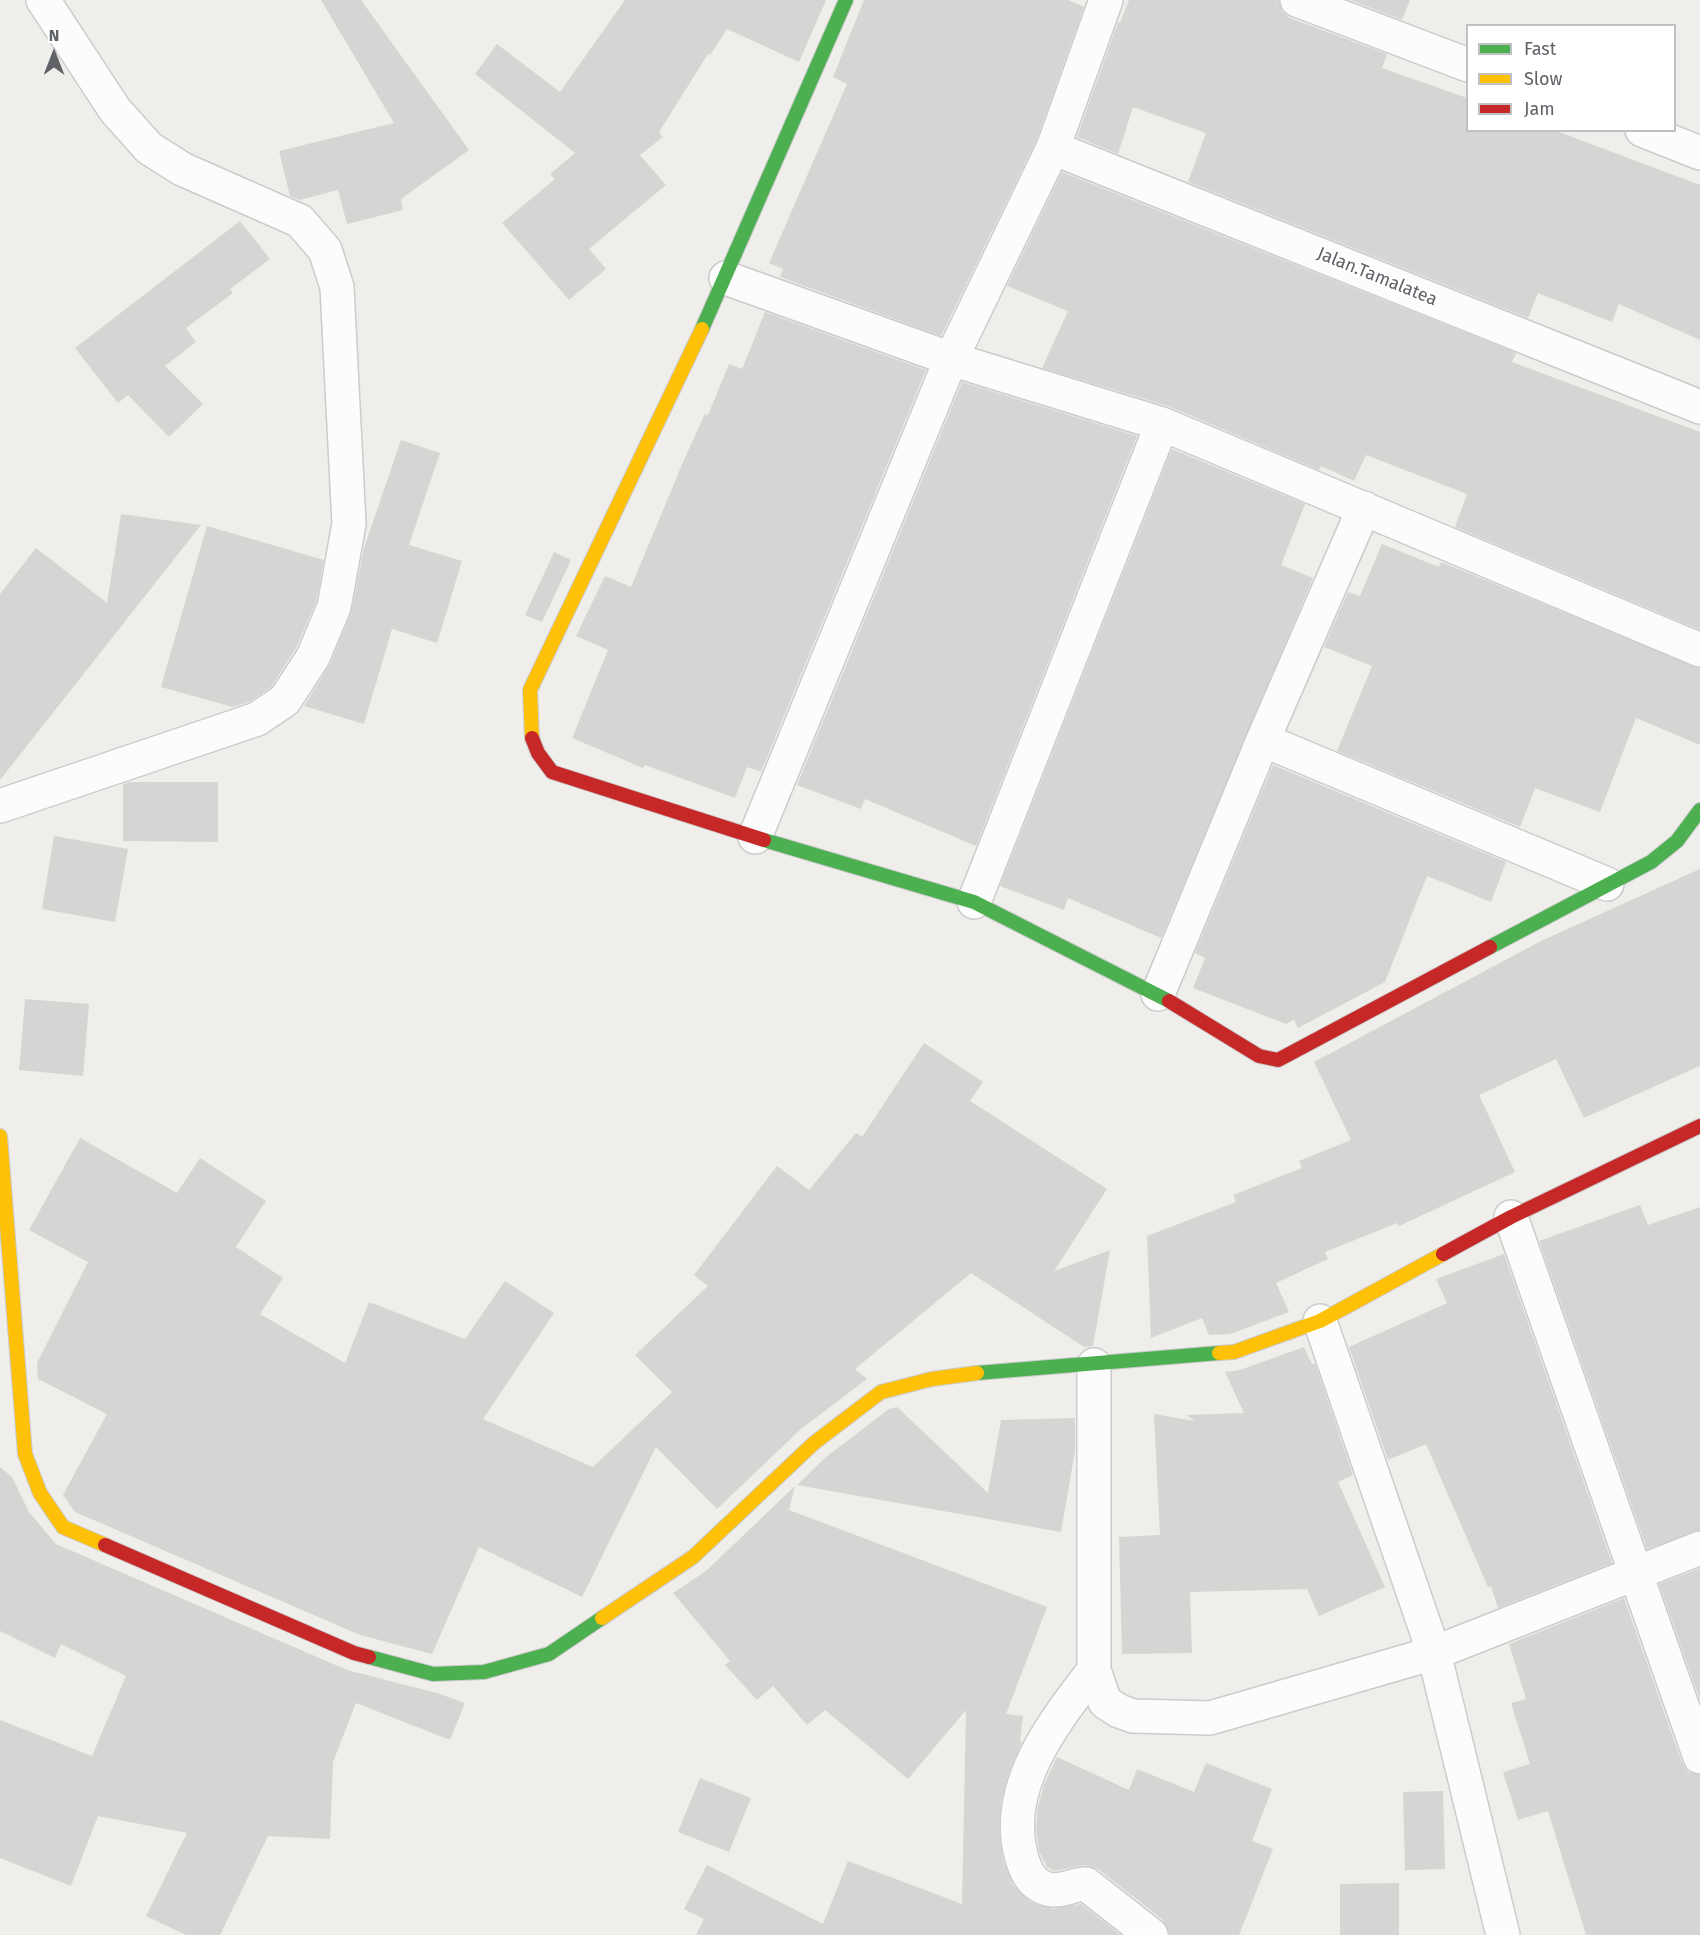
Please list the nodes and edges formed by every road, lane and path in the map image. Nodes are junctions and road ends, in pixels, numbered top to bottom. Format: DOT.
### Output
graph roads {
  1 [pos="43,0"];
  2 [pos="846,0"];
  3 [pos="1106,0"];
  4 [pos="1297,0"];
  5 [pos="1466,64"];
  6 [pos="1647,132"];
  7 [pos="1053,148"];
  8 [pos="1700,153"];
  9 [pos="726,278"];
  10 [pos="951,359"];
  11 [pos="1700,407"];
  12 [pos="1162,424"];
  13 [pos="1364,508"];
  14 [pos="1700,650"];
  15 [pos="1263,740"];
  16 [pos="0,806"];
  17 [pos="1700,810"];
  18 [pos="755,837"];
  19 [pos="1607,884"];
  20 [pos="974,902"];
  21 [pos="1158,994"];
  22 [pos="1700,1126"];
  23 [pos="0,1136"];
  24 [pos="1510,1217"];
  25 [pos="1320,1321"];
  26 [pos="1094,1365"];
  27 [pos="1700,1548"];
  28 [pos="1635,1572"];
  29 [pos="1434,1653"];
  30 [pos="1094,1670"];
  31 [pos="1700,1757"];
  32 [pos="1151,1935"];
  33 [pos="1503,1935"];
  1 -- 16 [label="street"];
  2 -- 9 [label="street"];
  3 -- 7 [label="street"];
  4 -- 5 [label="street"];
  6 -- 8 [label="street"];
  7 -- 10 [label="street"];
  7 -- 11 [label="street, Jalan.Tamalatea"];
  9 -- 10 [label="street"];
  9 -- 18 [label="street"];
  10 -- 12 [label="street"];
  10 -- 18 [label="street"];
  12 -- 13 [label="street"];
  12 -- 20 [label="street"];
  13 -- 14 [label="street"];
  13 -- 15 [label="street"];
  15 -- 19 [label="street"];
  15 -- 21 [label="street"];
  17 -- 19 [label="street"];
  18 -- 20 [label="street"];
  19 -- 21 [label="street"];
  20 -- 21 [label="street"];
  22 -- 24 [label="street"];
  23 -- 26 [label="street"];
  24 -- 25 [label="street"];
  24 -- 28 [label="street"];
  25 -- 26 [label="street"];
  25 -- 29 [label="street"];
  26 -- 30 [label="street"];
  27 -- 28 [label="street"];
  28 -- 29 [label="street"];
  28 -- 31 [label="street"];
  29 -- 30 [label="street"];
  29 -- 33 [label="street"];
  30 -- 32 [label="street"];
}
